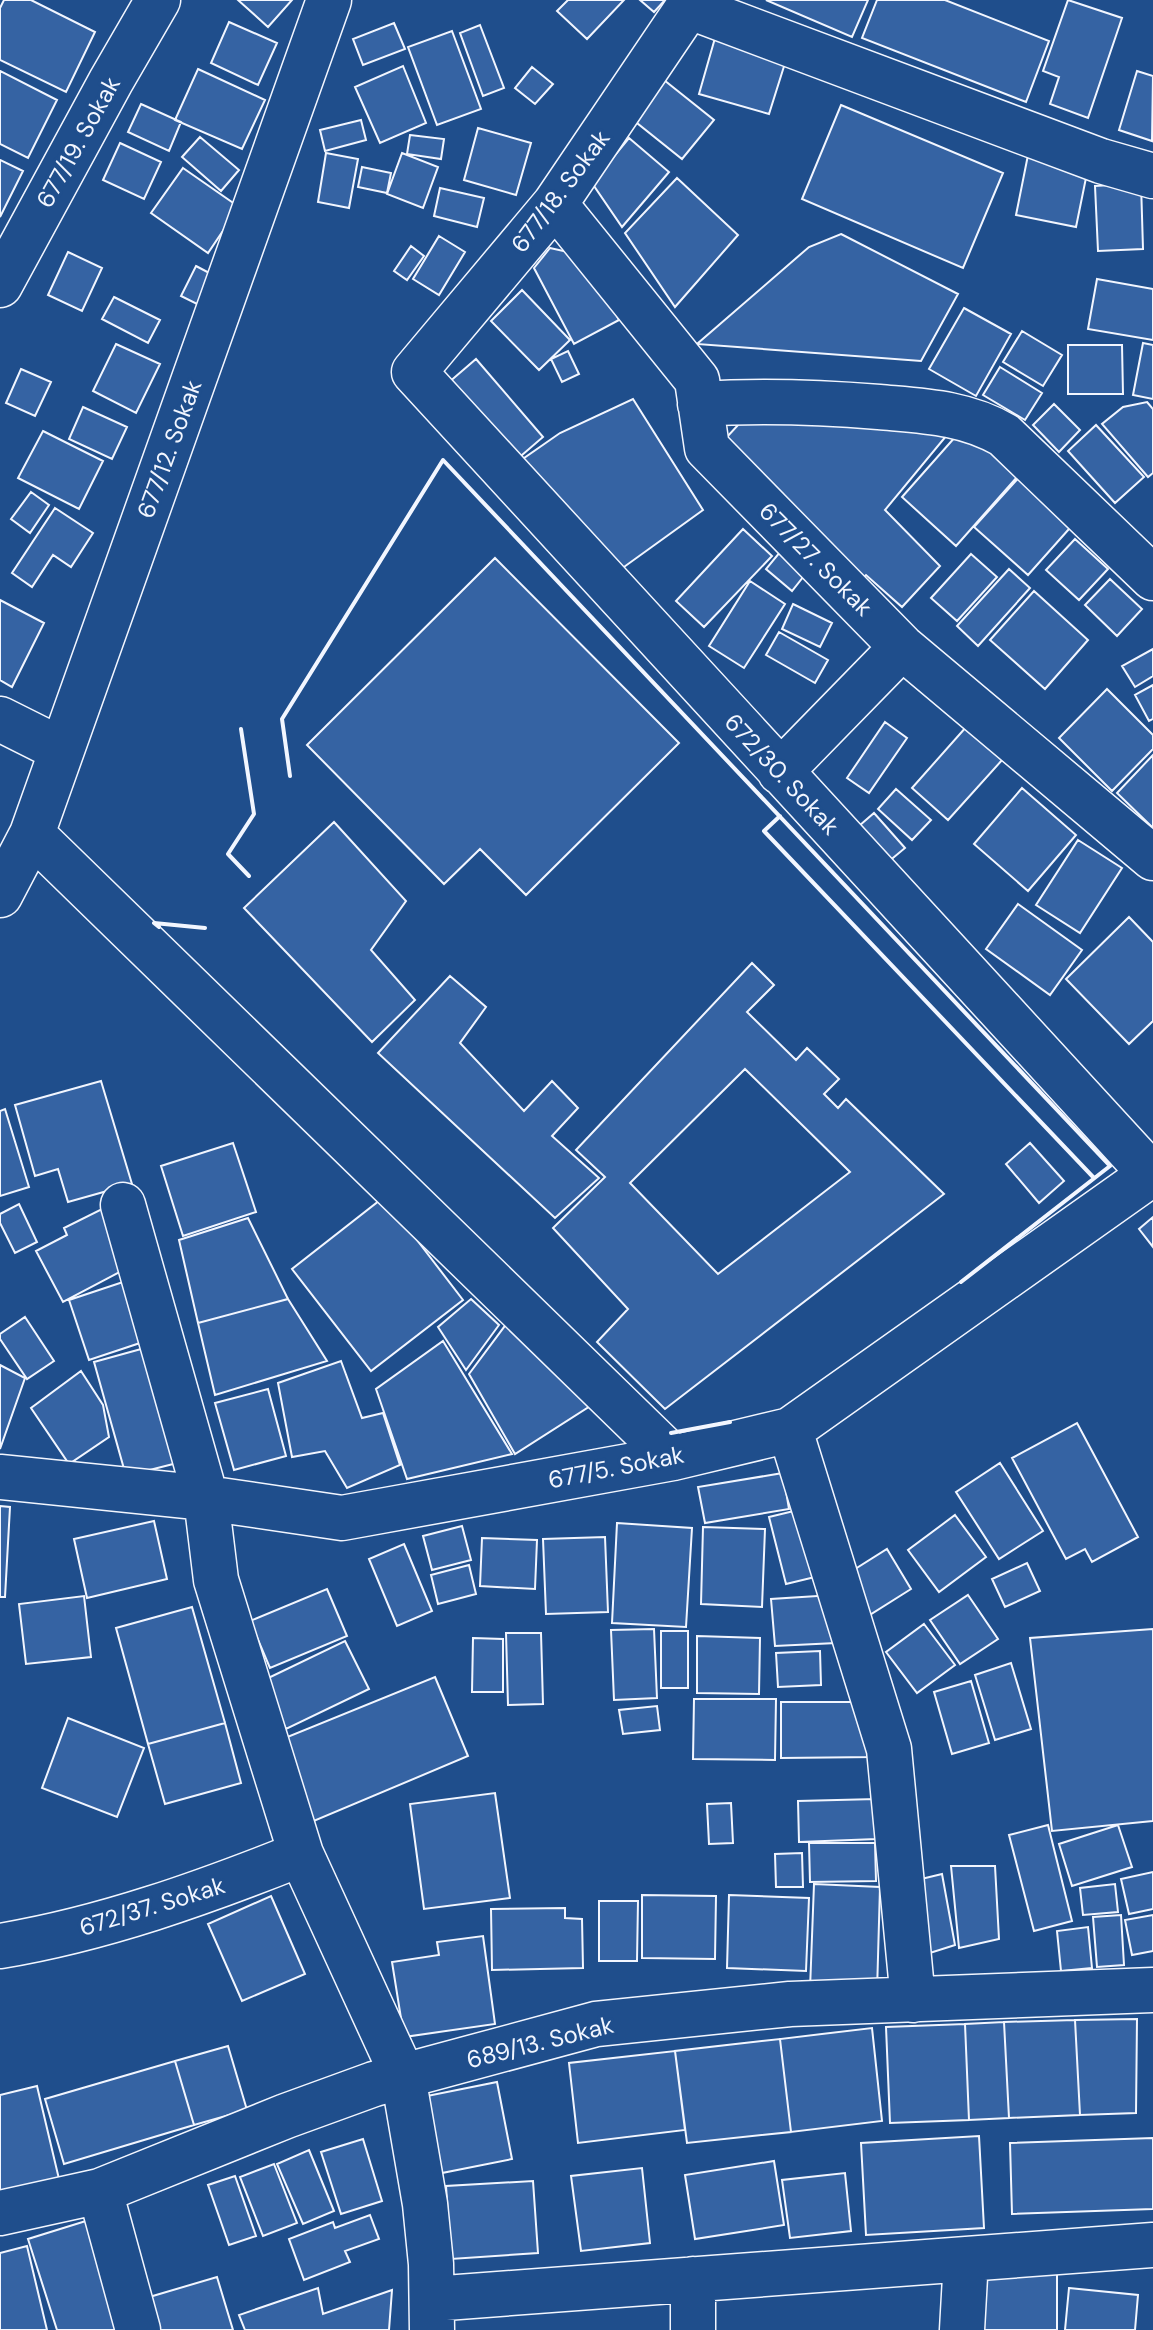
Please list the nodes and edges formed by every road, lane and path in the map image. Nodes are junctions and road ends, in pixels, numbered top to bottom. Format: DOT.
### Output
graph roads {
  1 [pos="158,0"];
  2 [pos="329,0"];
  3 [pos="691,3"];
  4 [pos="1153,176"];
  5 [pos="555,204"];
  6 [pos="0,285"];
  7 [pos="414,372"];
  8 [pos="700,404"];
  9 [pos="1153,578"];
  10 [pos="902,647"];
  11 [pos="0,719"];
  12 [pos="62,750"];
  13 [pos="780,772"];
  14 [pos="32,834"];
  15 [pos="1153,858"];
  16 [pos="0,895"];
  17 [pos="1152,1173"];
  18 [pos="123,1205"];
  19 [pos="790,1430"];
  20 [pos="673,1458"];
  21 [pos="0,1477"];
  22 [pos="206,1498"];
  23 [pos="301,1854"];
  24 [pos="0,1946"];
  25 [pos="1153,1990"];
  26 [pos="913,2000"];
  27 [pos="403,2076"];
  28 [pos="100,2191"];
  29 [pos="0,2213"];
  30 [pos="1153,2245"];
  31 [pos="966,2259"];
  32 [pos="693,2279"];
  33 [pos="432,2314"];
  34 [pos="138,2330"];
  35 [pos="693,2330"];
  36 [pos="962,2330"];
  1 -- 6 [label="street, 677/19. Sokak"];
  2 -- 12 [label="street, 677/12. Sokak"];
  3 -- 4 [label="street"];
  3 -- 5 [label="street, 677/18. Sokak"];
  5 -- 7 [label="street, 677/18. Sokak"];
  5 -- 8 [label="street, 677/27. Sokak"];
  7 -- 13 [label="street, 672/30. Sokak"];
  8 -- 9 [label="street"];
  8 -- 10 [label="street, 677/27. Sokak"];
  10 -- 13 [label="street"];
  10 -- 15 [label="street, 677/27. Sokak"];
  11 -- 12 [label="street"];
  12 -- 14 [label="street, 677/12. Sokak"];
  13 -- 17 [label="street, 672/30. Sokak"];
  14 -- 16 [label="street, 677/12. Sokak"];
  14 -- 20 [label="street"];
  17 -- 19 [label="street, 677/5. Sokak"];
  18 -- 22 [label="street"];
  19 -- 20 [label="street, 677/5. Sokak"];
  19 -- 26 [label="street"];
  20 -- 22 [label="street, 677/5. Sokak"];
  21 -- 22 [label="street, 677/5. Sokak"];
  22 -- 23 [label="street"];
  23 -- 24 [label="street, 672/37. Sokak"];
  23 -- 27 [label="street"];
  25 -- 26 [label="street, 689/13. Sokak"];
  26 -- 27 [label="street, 689/13. Sokak"];
  27 -- 28 [label="street, 689/13. Sokak"];
  27 -- 33 [label="street"];
  28 -- 29 [label="street, 689/13. Sokak"];
  28 -- 34 [label="street"];
  30 -- 31 [label="street"];
  31 -- 32 [label="street"];
  31 -- 36 [label="street"];
  32 -- 33 [label="street"];
  32 -- 35 [label="street"];
}
